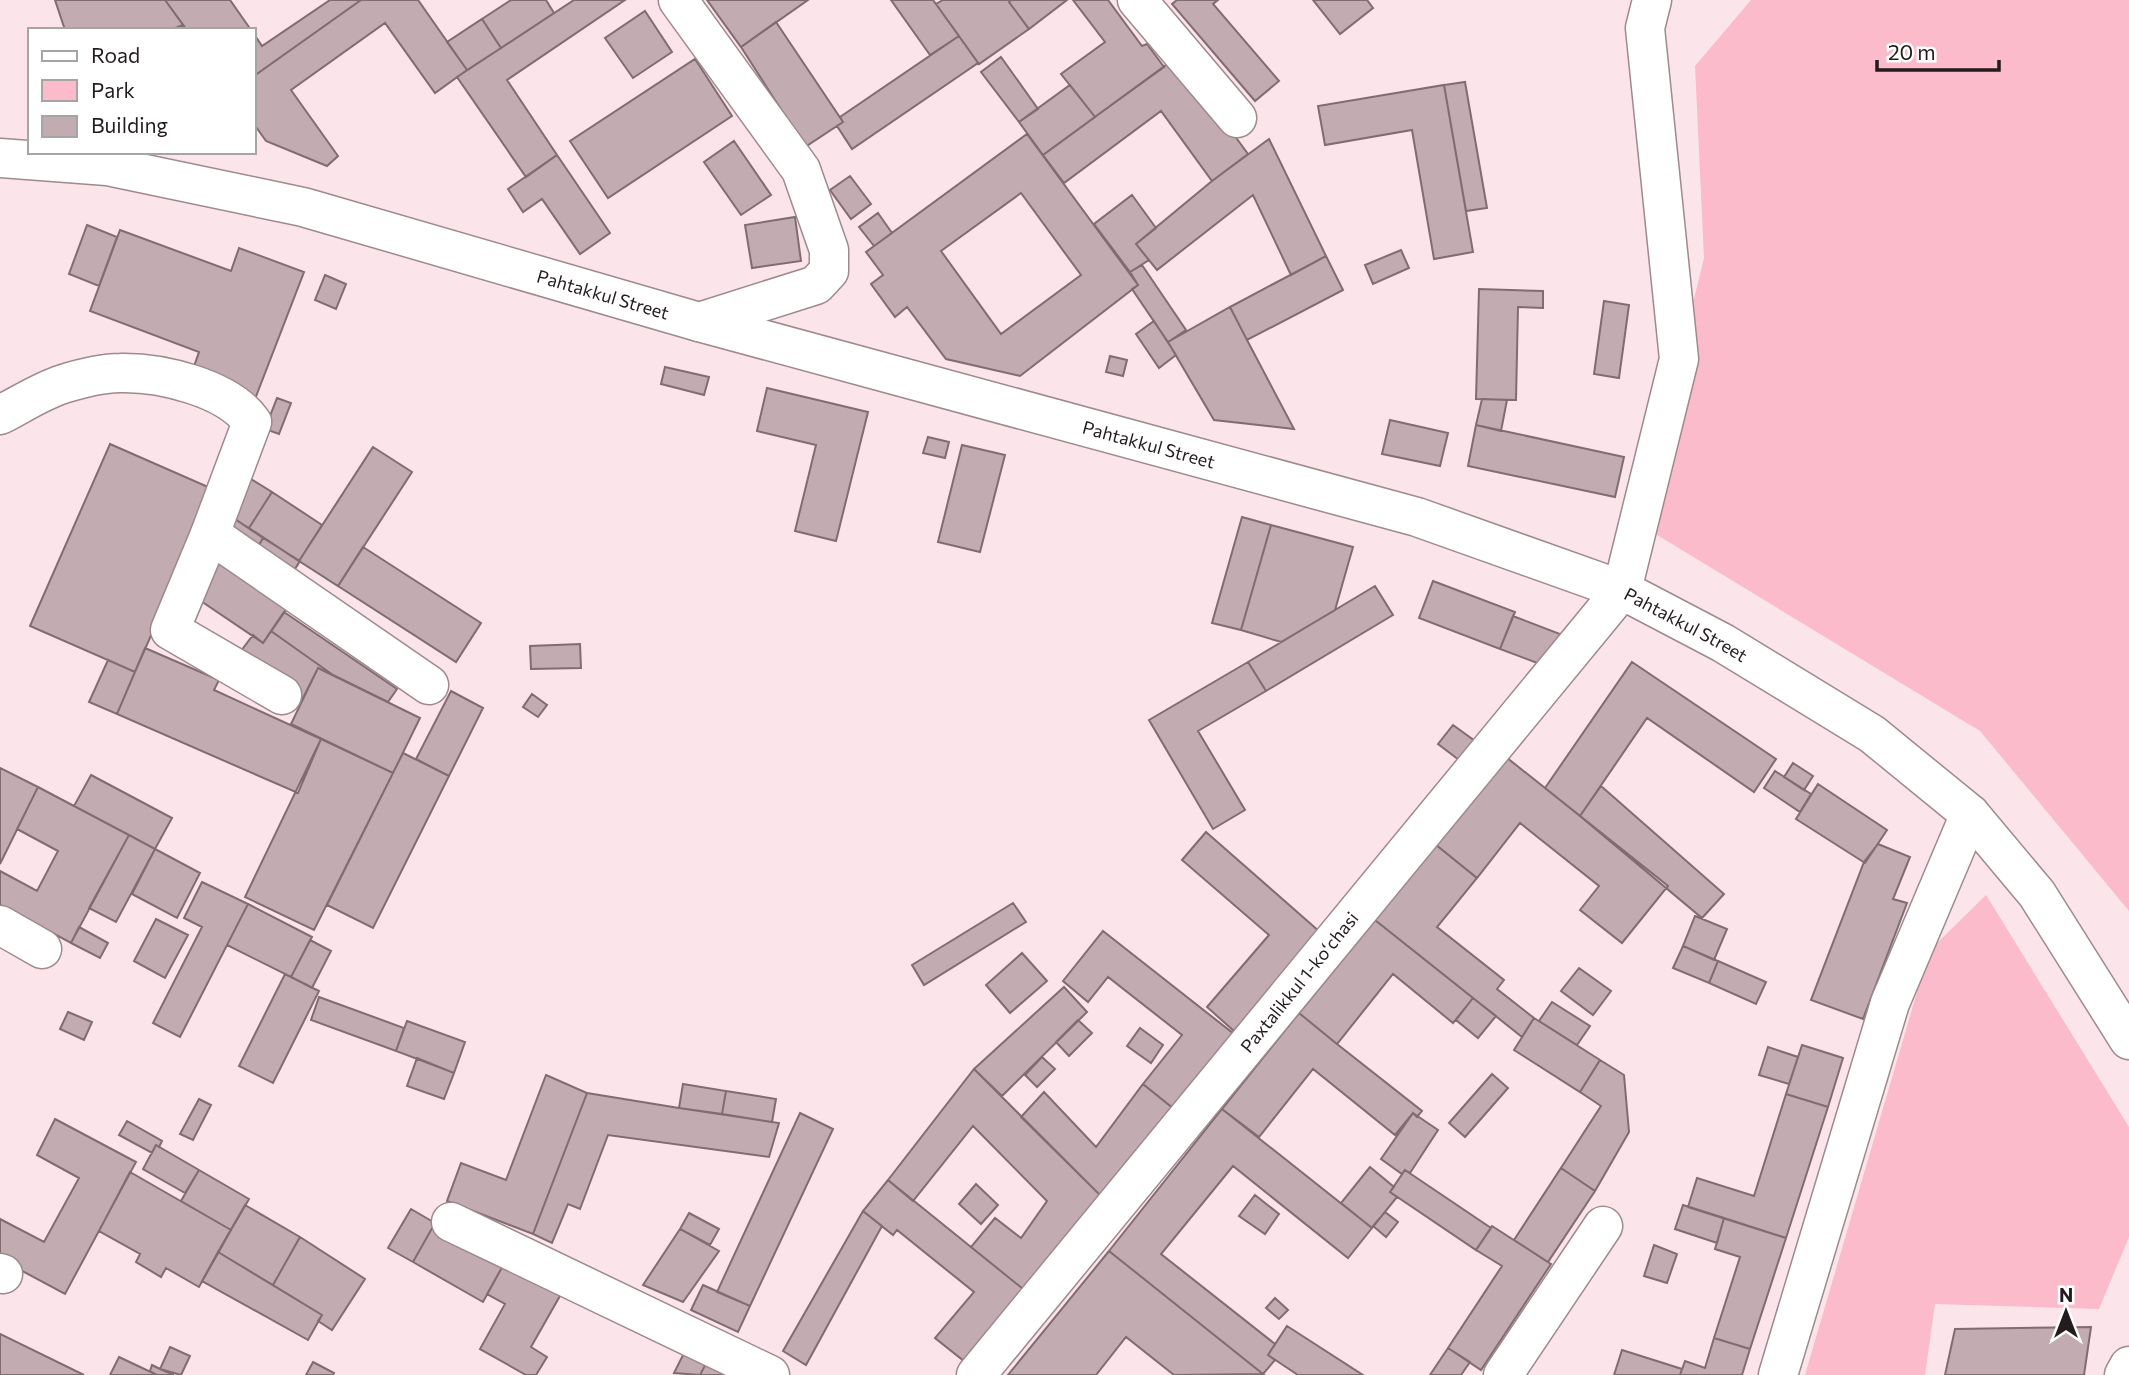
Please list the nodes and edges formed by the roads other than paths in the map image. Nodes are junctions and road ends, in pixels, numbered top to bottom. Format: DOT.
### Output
graph roads {
  1 [pos="678,0"];
  2 [pos="1137,0"];
  3 [pos="1619,0"];
  4 [pos="1648,14"];
  5 [pos="1237,118"];
  6 [pos="0,158"];
  7 [pos="699,322"];
  8 [pos="0,415"];
  9 [pos="210,534"];
  10 [pos="1622,590"];
  11 [pos="429,685"];
  12 [pos="282,695"];
  13 [pos="1970,814"];
  14 [pos="0,925"];
  15 [pos="42,949"];
  16 [pos="2129,1040"];
  17 [pos="451,1222"];
  18 [pos="1602,1227"];
  19 [pos="2129,1366"];
  20 [pos="770,1375"];
  21 [pos="976,1375"];
  22 [pos="1503,1375"];
  23 [pos="1778,1375"];
  24 [pos="2124,1375"];
  1 -- 7 [label="street"];
  2 -- 5 [label="street"];
  3 -- 4 [label="street"];
  4 -- 10 [label="street"];
  6 -- 7 [label="street, Pahtakkul Street"];
  7 -- 10 [label="street, Pahtakkul Street"];
  8 -- 9 [label="street"];
  9 -- 11 [label="street"];
  9 -- 12 [label="street"];
  10 -- 13 [label="street, Pahtakkul Street"];
  10 -- 21 [label="street, Paxtalikkul 1-koʻchasi"];
  13 -- 16 [label="street, Pahtakkul Street"];
  13 -- 23 [label="street"];
  14 -- 15 [label="street"];
  17 -- 20 [label="street"];
  18 -- 22 [label="street"];
  19 -- 24 [label="street"];
}
